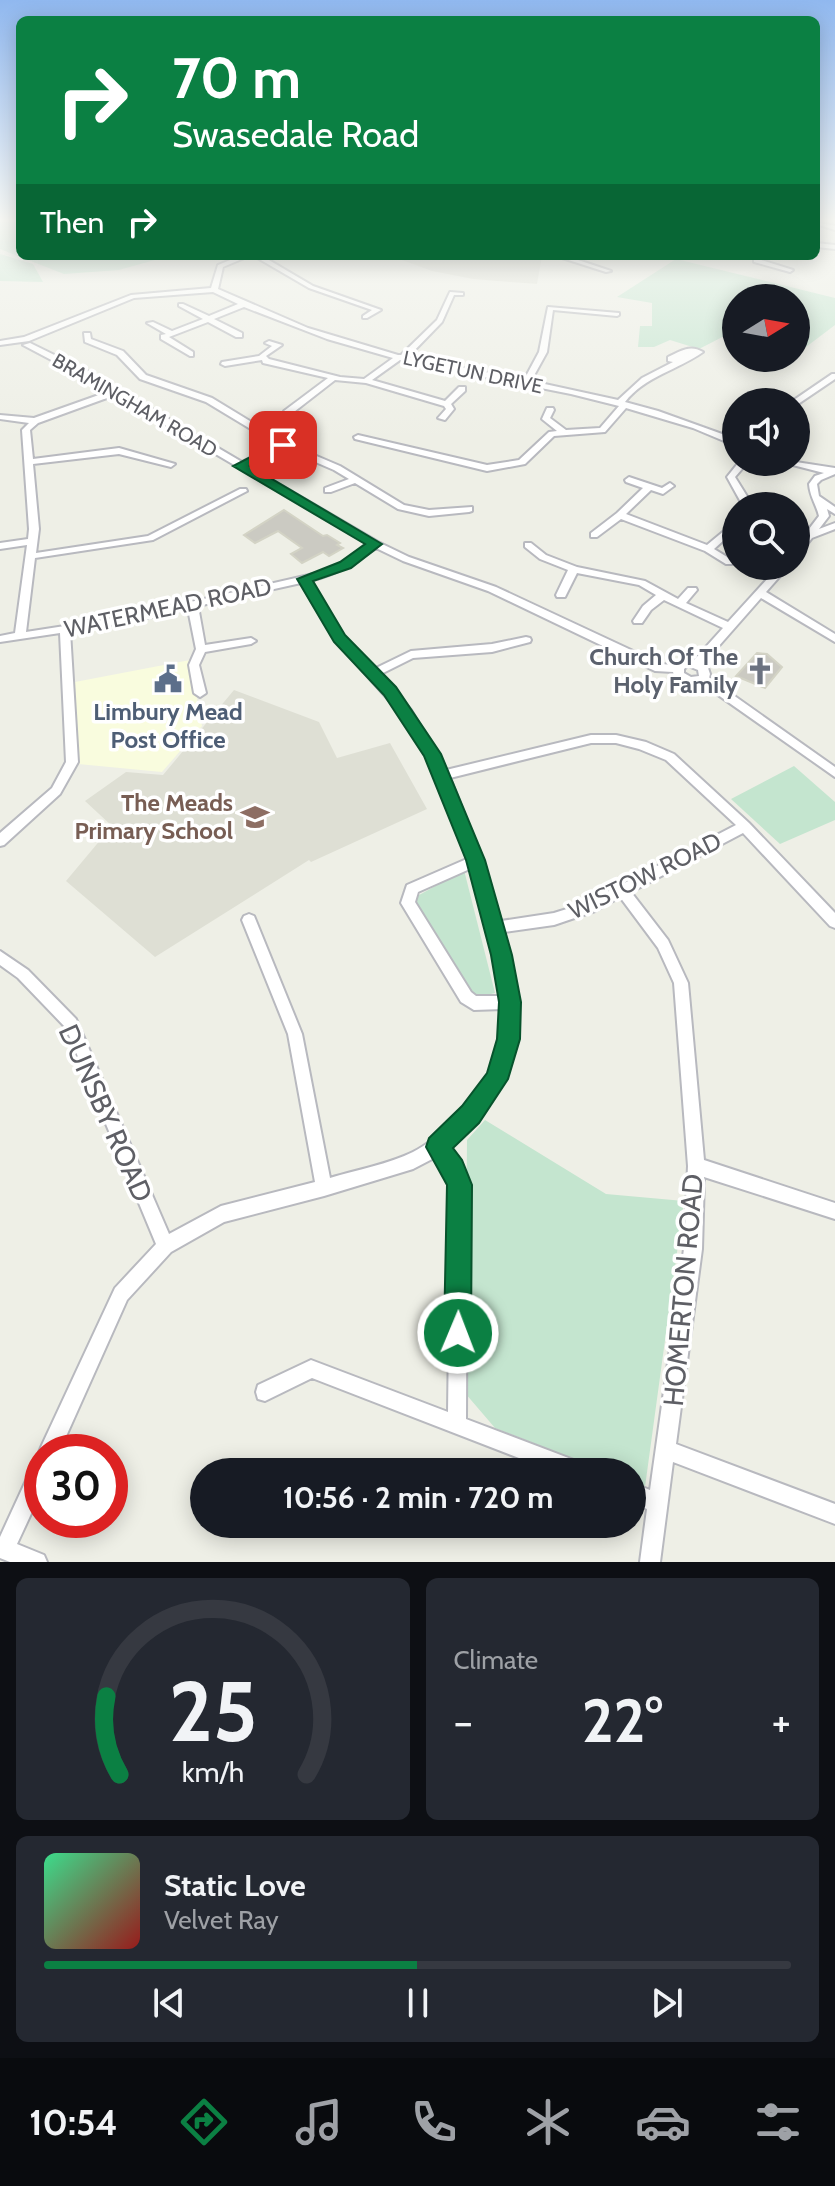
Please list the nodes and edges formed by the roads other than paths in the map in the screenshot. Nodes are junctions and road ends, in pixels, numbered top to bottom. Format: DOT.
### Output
graph roads {
  1 [pos="148,295"];
  2 [pos="223,295"];
  3 [pos="334,295"];
  4 [pos="451,295"];
  5 [pos="181,305"];
  6 [pos="243,305"];
  7 [pos="617,314"];
  8 [pos="365,317"];
  9 [pos="210,319"];
  10 [pos="151,323"];
  11 [pos="172,334"];
  12 [pos="87,335"];
  13 [pos="239,335"];
  14 [pos="26,342"];
  15 [pos="0,343"];
  16 [pos="269,343"];
  17 [pos="190,354"];
  18 [pos="262,358"];
  19 [pos="401,358"];
  20 [pos="680,363"];
  21 [pos="225,364"];
  22 [pos="835,376"];
  23 [pos="334,377"];
  24 [pos="366,381"];
  25 [pos="527,382"];
  26 [pos="462,389"];
  27 [pos="115,392"];
  28 [pos="810,392"];
  29 [pos="209,400"];
  30 [pos="447,404"];
  31 [pos="622,404"];
  32 [pos="196,409"];
  33 [pos="550,410"];
  34 [pos="287,413"];
  35 [pos="0,417"];
  36 [pos="442,418"];
  37 [pos="35,421"];
  38 [pos="562,431"];
  39 [pos="722,436"];
  40 [pos="358,437"];
  41 [pos="283,445"];
  42 [pos="31,462"];
  43 [pos="171,464"];
  44 [pos="240,466"];
  45 [pos="810,469"];
  46 [pos="835,471"];
  47 [pos="802,476"];
  48 [pos="357,479"];
  49 [pos="629,480"];
  50 [pos="670,486"];
  51 [pos="647,489"];
  52 [pos="328,490"];
  53 [pos="243,491"];
  54 [pos="813,492"];
  55 [pos="820,502"];
  56 [pos="469,509"];
  57 [pos="835,511"];
  58 [pos="620,515"];
  59 [pos="835,526"];
  60 [pos="594,535"];
  61 [pos="811,535"];
  62 [pos="722,536"];
  63 [pos="33,541"];
  64 [pos="375,544"];
  65 [pos="528,545"];
  66 [pos="0,546"];
  67 [pos="708,549"];
  68 [pos="32,556"];
  69 [pos="722,558"];
  70 [pos="574,569"];
  71 [pos="304,579"];
  72 [pos="772,580"];
  73 [pos="692,590"];
  74 [pos="760,593"];
  75 [pos="561,595"];
  76 [pos="663,595"];
  77 [pos="192,604"];
  78 [pos="679,604"];
  79 [pos="638,621"];
  80 [pos="730,627"];
  81 [pos="65,630"];
  82 [pos="20,636"];
  83 [pos="0,639"];
  84 [pos="835,639"];
  85 [pos="526,640"];
  86 [pos="251,641"];
  87 [pos="201,649"];
  88 [pos="697,664"];
  89 [pos="677,669"];
  90 [pos="373,674"];
  91 [pos="703,679"];
  92 [pos="200,693"];
  93 [pos="835,773"];
  94 [pos="443,775"];
  95 [pos="745,826"];
  96 [pos="0,841"];
  97 [pos="476,860"];
  98 [pos="623,891"];
  99 [pos="249,920"];
  100 [pos="835,922"];
  101 [pos="496,927"];
  102 [pos="0,957"];
  103 [pos="510,1002"];
  104 [pos="438,1147"];
  105 [pos="696,1166"];
  106 [pos="324,1188"];
  107 [pos="835,1211"];
  108 [pos="165,1246"];
  109 [pos="265,1392"];
  110 [pos="457,1423"];
  111 [pos="57,1434"];
  112 [pos="667,1450"];
  113 [pos="545,1458"];
  114 [pos="646,1498"];
  115 [pos="658,1503"];
  116 [pos="24,1505"];
  117 [pos="835,1514"];
  118 [pos="3,1548"];
  119 [pos="37,1562"];
  120 [pos="650,1562"];
  1 -- 14 [label="street"];
  2 -- 6 [label="street, LYGETUN DRIVE"];
  3 -- 8 [label="street"];
  4 -- 19 [label="street"];
  5 -- 9 [label="street"];
  6 -- 9 [label="street"];
  6 -- 19 [label="street, LYGETUN DRIVE"];
  7 -- 25 [label="street"];
  9 -- 11 [label="street"];
  9 -- 13 [label="street"];
  10 -- 11 [label="street"];
  11 -- 17 [label="street"];
  12 -- 29 [label="street"];
  14 -- 15 [label="street"];
  14 -- 27 [label="street, BRAMINGHAM ROAD"];
  16 -- 18 [label="street"];
  18 -- 21 [label="street"];
  18 -- 23 [label="street"];
  19 -- 24 [label="street"];
  19 -- 25 [label="street, LYGETUN DRIVE"];
  20 -- 31 [label="street"];
  22 -- 28 [label="street"];
  23 -- 24 [label="street"];
  23 -- 34 [label="street"];
  24 -- 30 [label="street"];
  25 -- 31 [label="street, LYGETUN DRIVE"];
  26 -- 30 [label="street"];
  27 -- 37 [label="street"];
  27 -- 44 [label="street, BRAMINGHAM ROAD"];
  29 -- 32 [label="street"];
  29 -- 41 [label="street"];
  30 -- 36 [label="street"];
  31 -- 38 [label="street"];
  31 -- 39 [label="street, LYGETUN DRIVE"];
  33 -- 38 [label="street"];
  35 -- 37 [label="street"];
  37 -- 42 [label="street"];
  38 -- 40 [label="street"];
  41 -- 44 [label="street"];
  41 -- 48 [label="street"];
  42 -- 43 [label="street"];
  42 -- 63 [label="street"];
  44 -- 64 [label="street, BRAMINGHAM ROAD"];
  45 -- 46 [label="street"];
  46 -- 54 [label="street"];
  47 -- 54 [label="street"];
  48 -- 52 [label="street"];
  48 -- 56 [label="street"];
  49 -- 51 [label="street"];
  50 -- 51 [label="street"];
  51 -- 58 [label="street"];
  53 -- 68 [label="street"];
  54 -- 55 [label="street"];
  55 -- 57 [label="street"];
  55 -- 61 [label="street"];
  58 -- 60 [label="street"];
  58 -- 67 [label="street"];
  59 -- 61 [label="street"];
  62 -- 67 [label="street"];
  63 -- 66 [label="street"];
  63 -- 68 [label="street"];
  64 -- 71 [label="street, WATERMEAD ROAD"];
  64 -- 89 [label="street, BRAMINGHAM ROAD"];
  65 -- 70 [label="street"];
  67 -- 69 [label="street"];
  68 -- 82 [label="street"];
  70 -- 75 [label="street"];
  70 -- 76 [label="street"];
  71 -- 77 [label="street, WATERMEAD ROAD"];
  71 -- 90 [label="street"];
  72 -- 74 [label="street"];
  73 -- 78 [label="street"];
  74 -- 80 [label="street"];
  74 -- 84 [label="street"];
  76 -- 78 [label="street"];
  76 -- 79 [label="street"];
  77 -- 81 [label="street, WATERMEAD ROAD"];
  77 -- 87 [label="street"];
  78 -- 80 [label="street"];
  80 -- 88 [label="street"];
  81 -- 82 [label="street, WATERMEAD ROAD"];
  81 -- 96 [label="street"];
  82 -- 83 [label="street, WATERMEAD ROAD"];
  85 -- 90 [label="street"];
  86 -- 87 [label="street"];
  87 -- 92 [label="street"];
  88 -- 89 [label="street"];
  88 -- 91 [label="street"];
  89 -- 91 [label="street, BRAMINGHAM ROAD"];
  90 -- 94 [label="street"];
  91 -- 93 [label="street"];
  94 -- 95 [label="street"];
  94 -- 97 [label="street"];
  95 -- 98 [label="street, WISTOW ROAD"];
  95 -- 100 [label="street"];
  97 -- 101 [label="street"];
  97 -- 103 [label="street"];
  98 -- 101 [label="street, WISTOW ROAD"];
  98 -- 105 [label="street, HOMERTON ROAD"];
  99 -- 106 [label="street"];
  101 -- 103 [label="street"];
  102 -- 108 [label="street, DUNSBY ROAD"];
  103 -- 104 [label="street"];
  104 -- 106 [label="street"];
  104 -- 110 [label="street"];
  105 -- 107 [label="street"];
  105 -- 112 [label="street, HOMERTON ROAD"];
  106 -- 108 [label="street"];
  108 -- 111 [label="street"];
  109 -- 110 [label="street"];
  110 -- 113 [label="street"];
  112 -- 115 [label="street, HOMERTON ROAD"];
  112 -- 117 [label="street"];
  114 -- 115 [label="street"];
  115 -- 120 [label="street, HOMERTON ROAD"];
  116 -- 118 [label="street"];
  118 -- 119 [label="street"];
}
